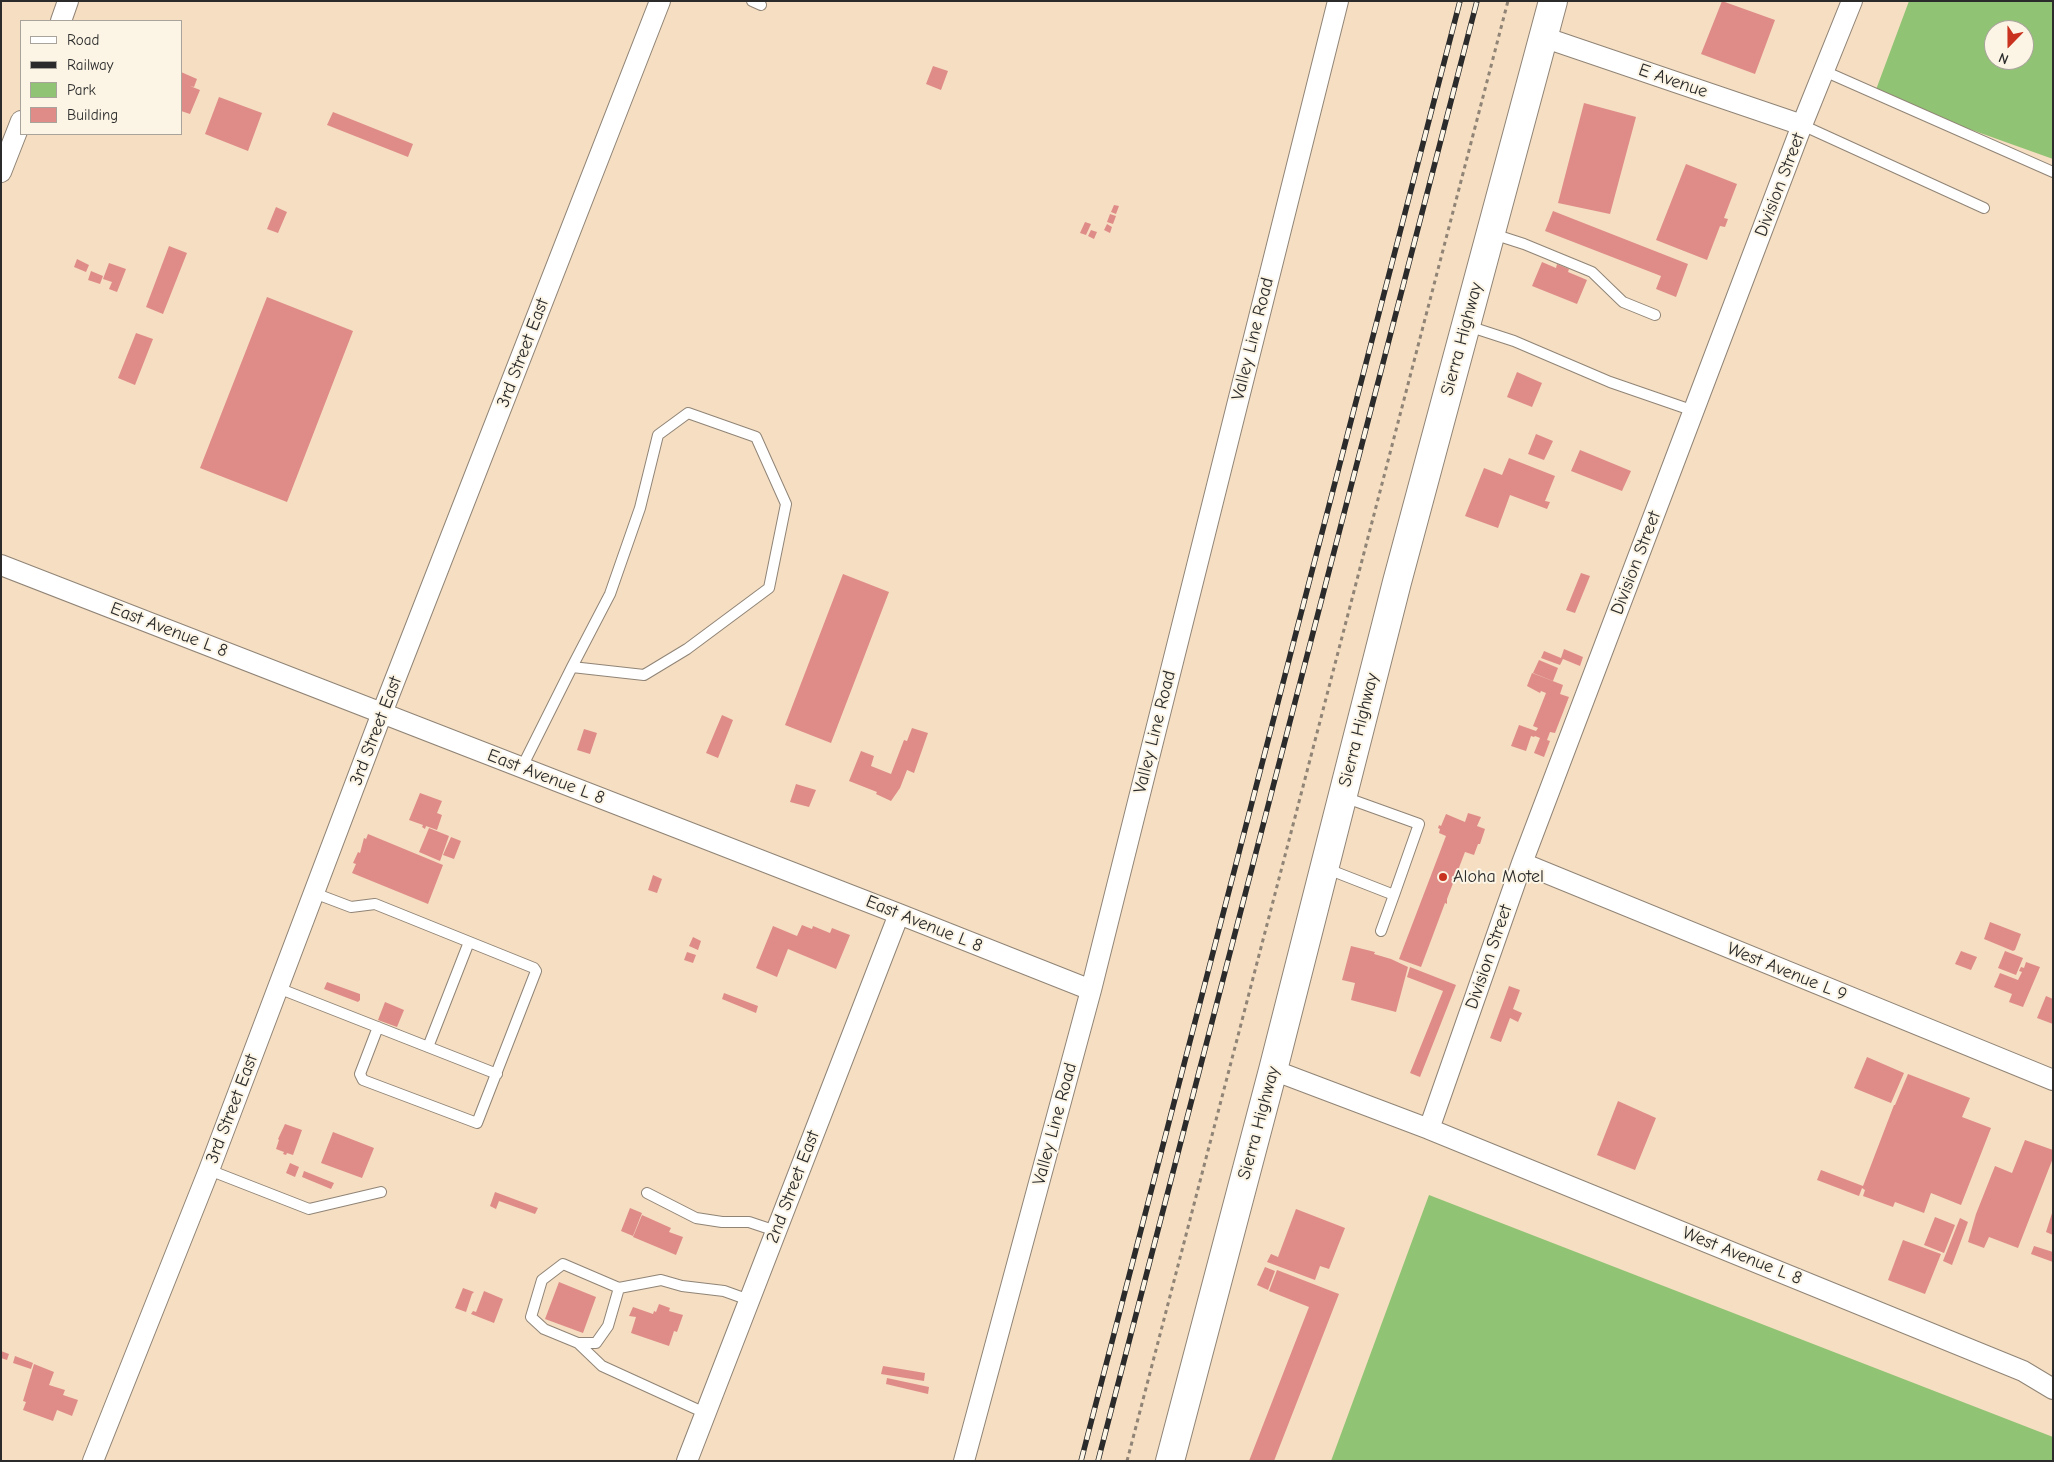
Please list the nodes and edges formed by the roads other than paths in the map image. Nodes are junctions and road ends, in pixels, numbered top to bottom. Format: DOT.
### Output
graph roads {
  1 [pos="68,1"];
  2 [pos="660,1"];
  3 [pos="1338,1"];
  4 [pos="1553,1"];
  5 [pos="1852,1"];
  6 [pos="60,20"];
  7 [pos="1543,37"];
  8 [pos="1824,71"];
  9 [pos="20,124"];
  10 [pos="1802,125"];
  11 [pos="1,172"];
  12 [pos="2053,172"];
  13 [pos="1984,208"];
  14 [pos="1490,233"];
  15 [pos="1655,314"];
  16 [pos="1466,325"];
  17 [pos="1694,411"];
  18 [pos="1,564"];
  19 [pos="572,667"];
  20 [pos="382,713"];
  21 [pos="522,767"];
  22 [pos="1342,797"];
  23 [pos="1522,863"];
  24 [pos="1324,868"];
  25 [pos="314,893"];
  26 [pos="1394,894"];
  27 [pos="899,914"];
  28 [pos="1381,931"];
  29 [pos="469,942"];
  30 [pos="278,988"];
  31 [pos="1091,990"];
  32 [pos="378,1028"];
  33 [pos="428,1047"];
  34 [pos="1273,1070"];
  35 [pos="497,1074"];
  36 [pos="2053,1080"];
  37 [pos="1429,1129"];
  38 [pos="209,1170"];
  39 [pos="381,1192"];
  40 [pos="647,1193"];
  41 [pos="776,1231"];
  42 [pos="619,1288"];
  43 [pos="749,1300"];
  44 [pos="578,1343"];
  45 [pos="2053,1389"];
  46 [pos="705,1412"];
  47 [pos="93,1461"];
  48 [pos="686,1461"];
  49 [pos="964,1461"];
  50 [pos="1170,1461"];
  1 -- 6 [label="street"];
  2 -- 20 [label="street, 3rd Street East"];
  3 -- 31 [label="street, Valley Line Road"];
  4 -- 7 [label="main road, Sierra Highway"];
  5 -- 8 [label="street, Division Street"];
  7 -- 10 [label="street, E Avenue"];
  7 -- 14 [label="main road, Sierra Highway"];
  8 -- 10 [label="street, Division Street"];
  8 -- 12 [label="lane"];
  9 -- 11 [label="street"];
  10 -- 13 [label="lane"];
  10 -- 17 [label="street, Division Street"];
  14 -- 15 [label="lane"];
  14 -- 16 [label="main road, Sierra Highway"];
  16 -- 17 [label="lane"];
  16 -- 22 [label="main road, Sierra Highway"];
  17 -- 23 [label="street, Division Street"];
  18 -- 20 [label="street, East Avenue L 8"];
  19 -- 19 [label="lane"];
  19 -- 21 [label="lane"];
  20 -- 21 [label="street, East Avenue L 8"];
  20 -- 25 [label="street, 3rd Street East"];
  21 -- 27 [label="street, East Avenue L 8"];
  22 -- 24 [label="main road, Sierra Highway"];
  22 -- 26 [label="lane"];
  23 -- 36 [label="street, West Avenue L 9"];
  23 -- 37 [label="street, Division Street"];
  24 -- 26 [label="lane"];
  24 -- 34 [label="main road, Sierra Highway"];
  25 -- 29 [label="lane"];
  25 -- 30 [label="street, 3rd Street East"];
  26 -- 28 [label="lane"];
  27 -- 31 [label="street, East Avenue L 8"];
  27 -- 41 [label="street, 2nd Street East"];
  29 -- 33 [label="lane"];
  29 -- 35 [label="lane"];
  30 -- 32 [label="lane"];
  30 -- 38 [label="street, 3rd Street East"];
  31 -- 49 [label="street, Valley Line Road"];
  32 -- 33 [label="lane"];
  32 -- 35 [label="lane"];
  33 -- 35 [label="lane"];
  34 -- 37 [label="street"];
  34 -- 50 [label="main road, Sierra Highway"];
  37 -- 45 [label="street, West Avenue L 8"];
  38 -- 39 [label="lane"];
  38 -- 47 [label="street, 3rd Street East"];
  40 -- 41 [label="lane"];
  41 -- 43 [label="street, 2nd Street East"];
  42 -- 43 [label="lane"];
  42 -- 44 [label="lane"];
  42 -- 44 [label="lane"];
  43 -- 46 [label="street, 2nd Street East"];
  44 -- 46 [label="lane"];
  46 -- 48 [label="street, 2nd Street East"];
}
